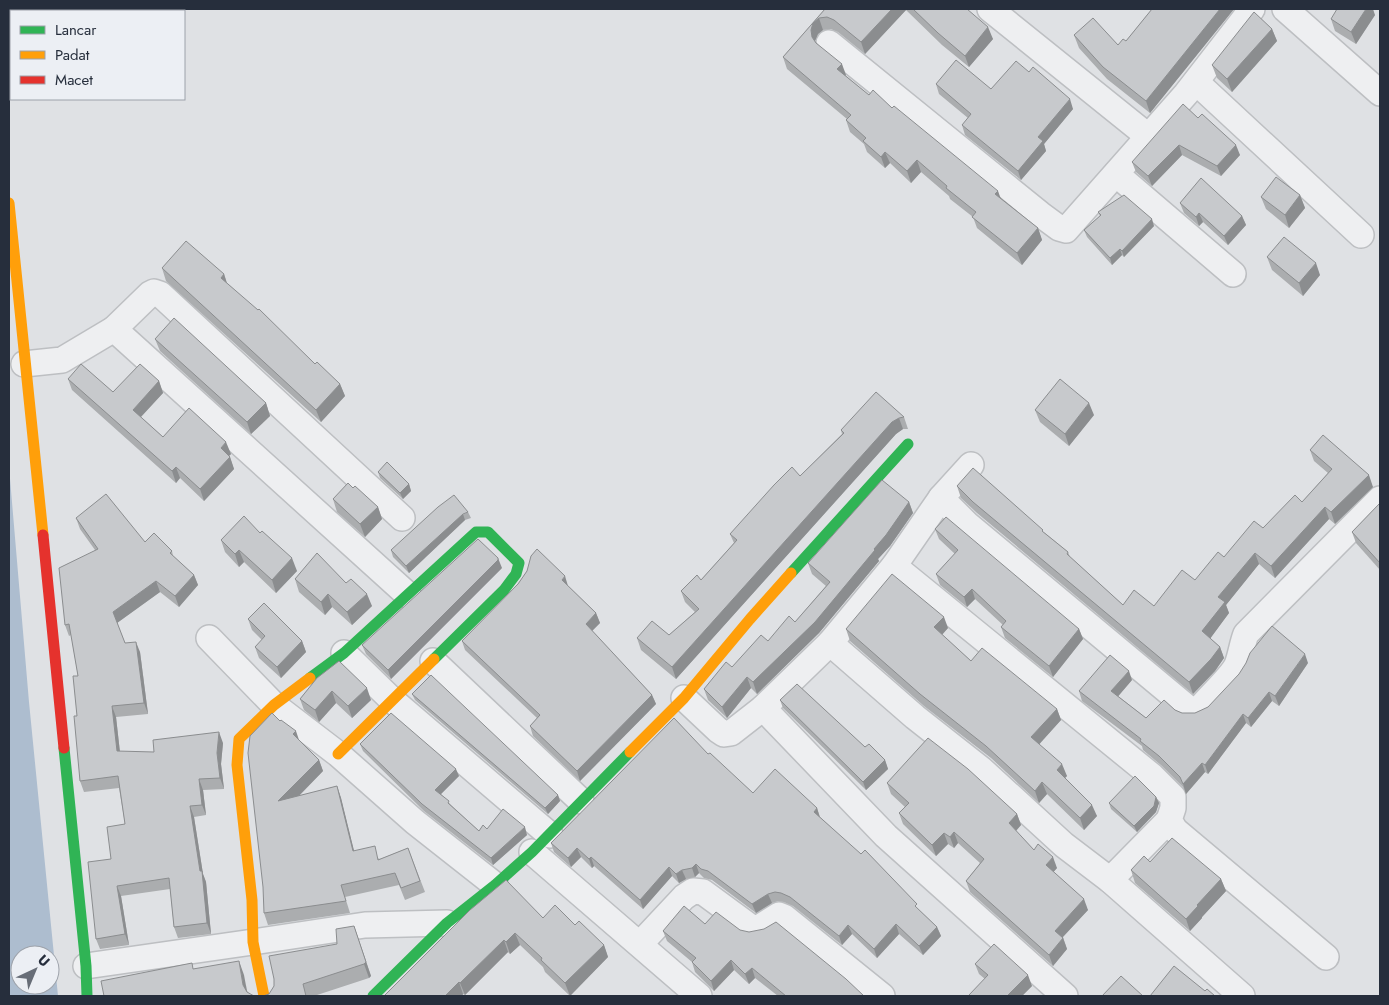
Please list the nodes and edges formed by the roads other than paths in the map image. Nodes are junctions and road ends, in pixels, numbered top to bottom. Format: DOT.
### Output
graph roads {
  1 [pos="990,9"];
  2 [pos="1252,9"];
  3 [pos="1285,9"];
  4 [pos="829,43"];
  5 [pos="1196,82"];
  6 [pos="1380,93"];
  7 [pos="1149,137"];
  8 [pos="1116,174"];
  9 [pos="9,204"];
  10 [pos="1361,235"];
  11 [pos="1233,274"];
  12 [pos="114,329"];
  13 [pos="24,364"];
  14 [pos="908,444"];
  15 [pos="971,466"];
  16 [pos="941,498"];
  17 [pos="1380,499"];
  18 [pos="402,518"];
  19 [pos="894,566"];
  20 [pos="408,595"];
  21 [pos="210,638"];
  22 [pos="830,643"];
  23 [pos="344,653"];
  24 [pos="433,661"];
  25 [pos="684,698"];
  26 [pos="392,700"];
  27 [pos="274,705"];
  28 [pos="763,708"];
  29 [pos="338,754"];
  30 [pos="581,801"];
  31 [pos="1169,820"];
  32 [pos="550,835"];
  33 [pos="532,852"];
  34 [pos="1110,880"];
  35 [pos="495,885"];
  36 [pos="447,922"];
  37 [pos="253,942"];
  38 [pos="640,944"];
  39 [pos="1326,957"];
  40 [pos="86,966"];
  41 [pos="87,996"];
  42 [pos="264,996"];
  43 [pos="373,996"];
  44 [pos="699,996"];
  45 [pos="882,996"];
  46 [pos="1065,996"];
  47 [pos="1242,996"];
  1 -- 7 [label="street"];
  2 -- 5 [label="street"];
  3 -- 6 [label="street"];
  4 -- 8 [label="street"];
  5 -- 7 [label="street"];
  5 -- 10 [label="street"];
  7 -- 8 [label="street"];
  8 -- 11 [label="street"];
  9 -- 13 [label="street"];
  12 -- 13 [label="street"];
  12 -- 18 [label="street"];
  12 -- 20 [label="street"];
  13 -- 40 [label="street"];
  14 -- 25 [label="street"];
  15 -- 16 [label="street"];
  16 -- 17 [label="street"];
  16 -- 19 [label="street"];
  19 -- 22 [label="street"];
  19 -- 31 [label="street"];
  20 -- 23 [label="street"];
  20 -- 24 [label="street"];
  21 -- 27 [label="street"];
  22 -- 28 [label="street"];
  22 -- 34 [label="street"];
  23 -- 26 [label="street"];
  23 -- 27 [label="street"];
  24 -- 26 [label="street"];
  24 -- 30 [label="street"];
  25 -- 28 [label="street"];
  25 -- 30 [label="street"];
  26 -- 29 [label="street"];
  26 -- 32 [label="street"];
  27 -- 29 [label="street"];
  27 -- 37 [label="street"];
  28 -- 46 [label="street"];
  29 -- 35 [label="street"];
  30 -- 32 [label="street"];
  31 -- 34 [label="street"];
  31 -- 39 [label="street"];
  32 -- 33 [label="street"];
  33 -- 35 [label="street"];
  33 -- 38 [label="street"];
  34 -- 47 [label="street"];
  35 -- 36 [label="street"];
  36 -- 37 [label="street"];
  36 -- 43 [label="street"];
  37 -- 40 [label="street"];
  37 -- 42 [label="street"];
  38 -- 44 [label="street"];
  38 -- 45 [label="street"];
  40 -- 41 [label="street"];
}
